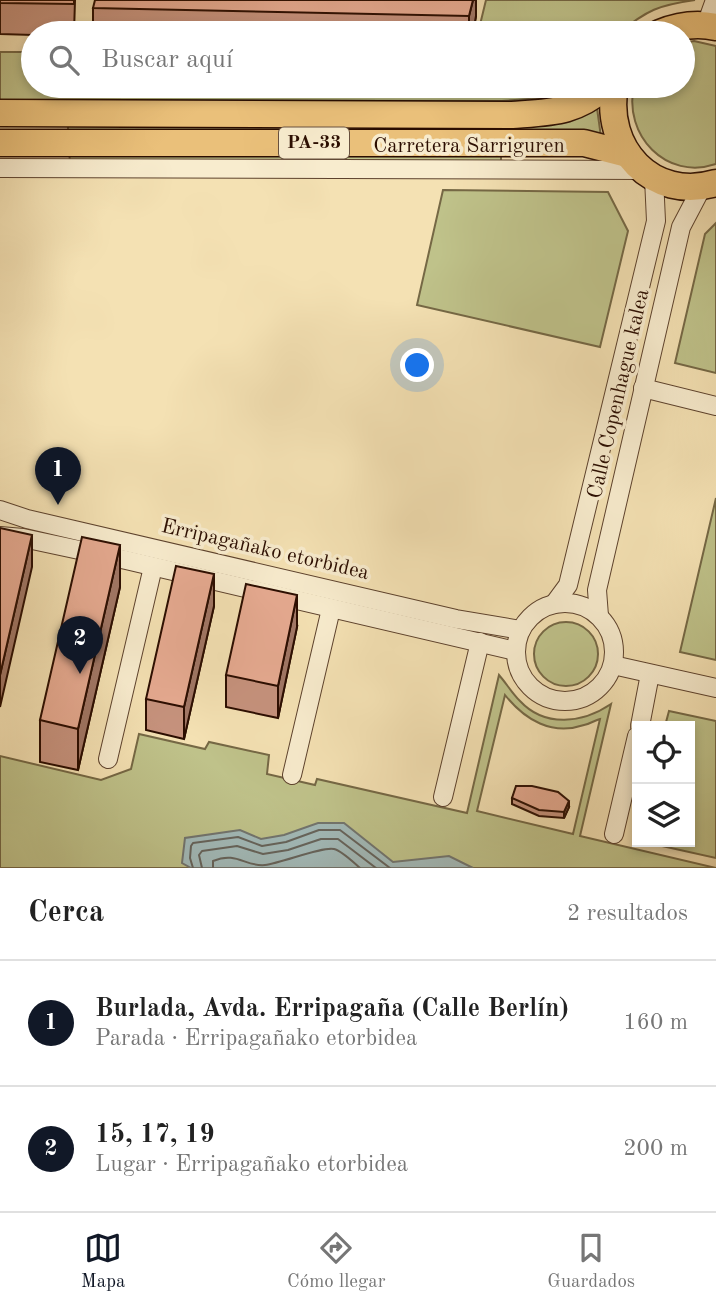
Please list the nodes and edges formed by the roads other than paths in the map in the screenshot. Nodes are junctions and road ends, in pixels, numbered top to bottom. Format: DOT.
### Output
graph roads {
  1 [pos="712,17"];
  2 [pos="695,21"];
  3 [pos="592,98"];
  4 [pos="613,98"];
  5 [pos="0,113"];
  6 [pos="0,143"];
  7 [pos="641,167"];
  8 [pos="0,168"];
  9 [pos="711,186"];
  10 [pos="643,388"];
  11 [pos="716,406"];
  12 [pos="0,510"];
  13 [pos="0,536"];
  14 [pos="153,567"];
  15 [pos="554,604"];
  16 [pos="331,609"];
  17 [pos="599,616"];
  18 [pos="521,630"];
  19 [pos="480,642"];
  20 [pos="515,650"];
  21 [pos="613,665"];
  22 [pos="650,674"];
  23 [pos="716,688"];
  24 [pos="641,721"];
  25 [pos="632,757"];
  26 [pos="108,760"];
  27 [pos="292,775"];
  28 [pos="443,797"];
  29 [pos="614,834"];
  1 -- 2 [label="highway"];
  3 -- 5 [label="highway, PA-33"];
  4 -- 7 [label="highway"];
  6 -- 7 [label="highway, PA-33"];
  7 -- 8 [label="street, Carretera Sarriguren"];
  7 -- 9 [label="highway, PA-33"];
  7 -- 15 [label="street, Calle Copenhague kalea"];
  9 -- 10 [label="street, Calle Copenhague kalea"];
  10 -- 11 [label="street"];
  10 -- 17 [label="street, Calle Copenhague kalea"];
  12 -- 18 [label="street, Erripagañako etorbidea"];
  13 -- 14 [label="street, Erripagañako etorbidea"];
  14 -- 16 [label="street, Erripagañako etorbidea"];
  14 -- 26 [label="street, Erripagañako etorbidea"];
  15 -- 17 [label="street"];
  15 -- 18 [label="street"];
  16 -- 19 [label="street, Erripagañako etorbidea"];
  16 -- 27 [label="street, Erripagañako etorbidea"];
  17 -- 21 [label="street"];
  18 -- 20 [label="street"];
  19 -- 20 [label="street, Erripagañako etorbidea"];
  19 -- 28 [label="street"];
  20 -- 21 [label="street"];
  21 -- 22 [label="street"];
  22 -- 23 [label="street"];
  22 -- 24 [label="street"];
  25 -- 29 [label="street"];
}
